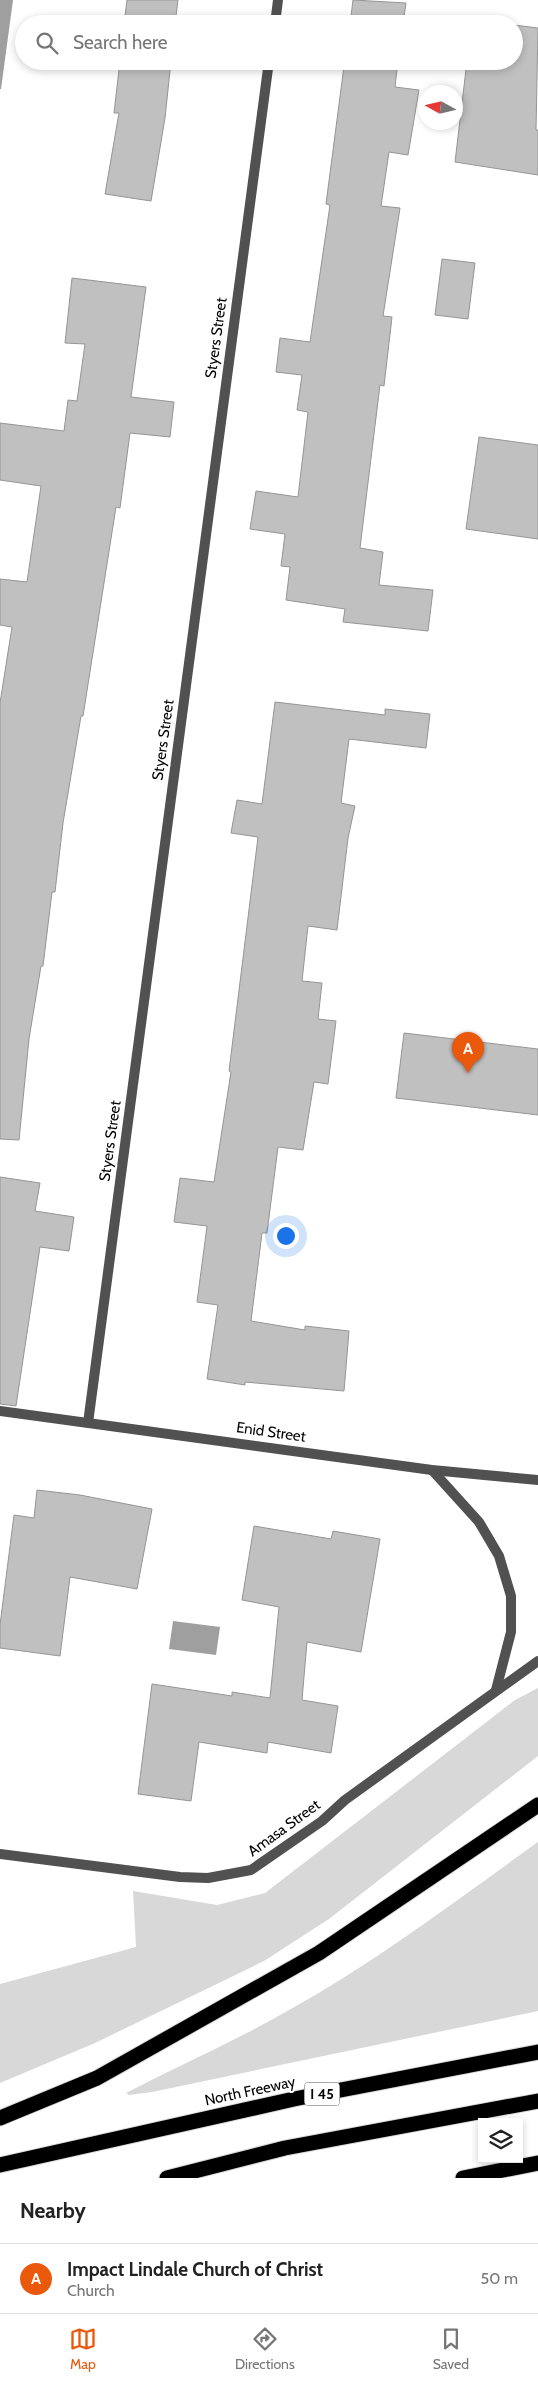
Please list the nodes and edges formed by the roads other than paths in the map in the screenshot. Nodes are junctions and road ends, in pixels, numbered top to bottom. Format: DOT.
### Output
graph roads {
  1 [pos="278,0"];
  2 [pos="276,15"];
  3 [pos="269,70"];
  4 [pos="0,1410"];
  5 [pos="88,1423"];
  6 [pos="432,1470"];
  7 [pos="538,1480"];
  8 [pos="538,1661"];
  9 [pos="496,1690"];
  10 [pos="538,1805"];
  11 [pos="0,1854"];
  12 [pos="538,2052"];
  13 [pos="538,2101"];
  14 [pos="0,2118"];
  15 [pos="538,2163"];
  16 [pos="0,2165"];
  17 [pos="167,2178"];
  18 [pos="463,2178"];
  1 -- 2 [label="street"];
  3 -- 5 [label="street, Styers Street"];
  4 -- 5 [label="street, Enid Street"];
  5 -- 6 [label="street, Enid Street"];
  6 -- 7 [label="street, Enid Street"];
  6 -- 9 [label="street"];
  8 -- 9 [label="street, Amasa Street"];
  9 -- 11 [label="street, Amasa Street"];
  10 -- 14 [label="highway"];
  12 -- 16 [label="highway, North Freeway / I 45"];
  13 -- 17 [label="highway"];
  15 -- 18 [label="highway"];
}
